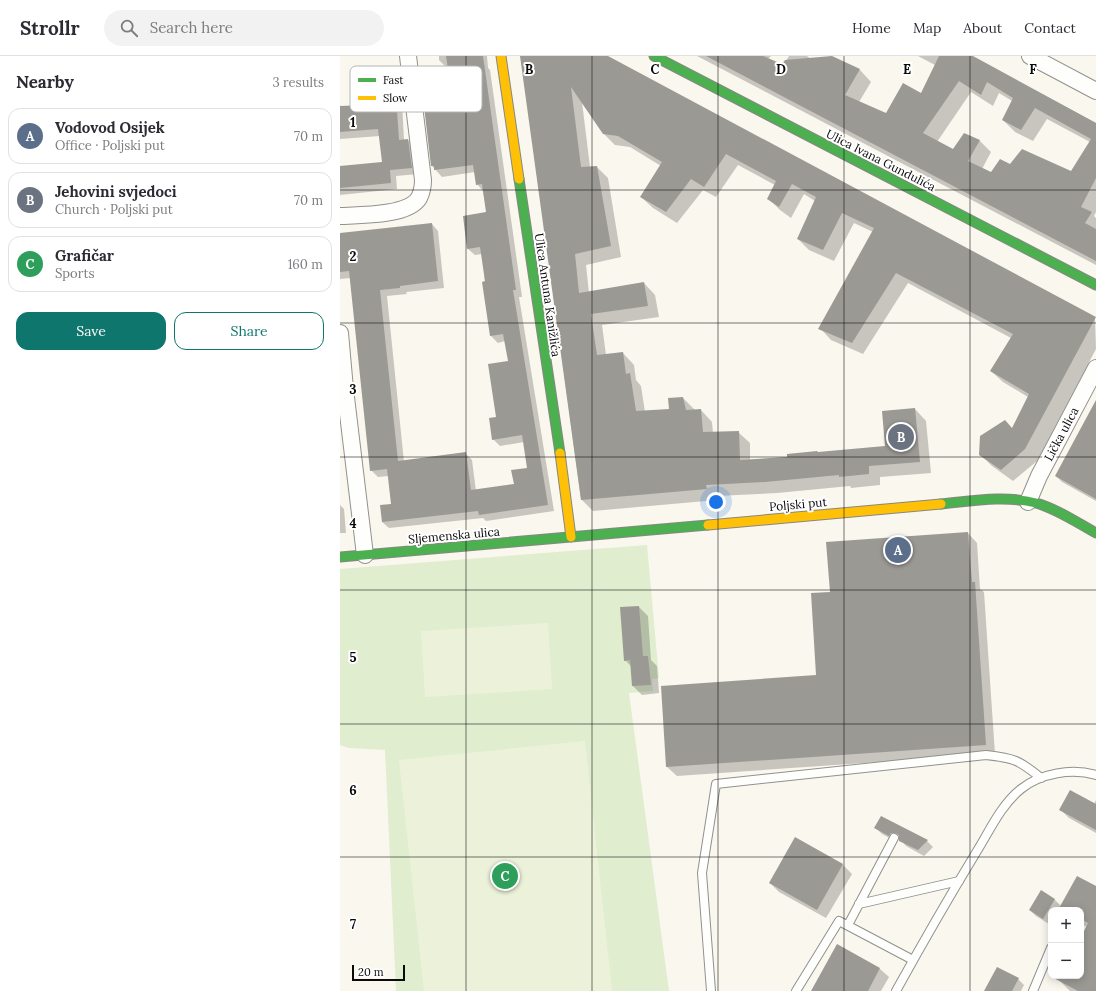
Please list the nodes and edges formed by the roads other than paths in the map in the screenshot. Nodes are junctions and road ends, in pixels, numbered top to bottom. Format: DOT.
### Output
graph roads {
  1 [pos="408,56"];
  2 [pos="501,56"];
  3 [pos="654,56"];
  4 [pos="1030,56"];
  5 [pos="409,66"];
  6 [pos="1096,91"];
  7 [pos="415,112"];
  8 [pos="340,216"];
  9 [pos="1096,286"];
  10 [pos="340,333"];
  11 [pos="1096,368"];
  12 [pos="342,389"];
  13 [pos="1028,502"];
  14 [pos="1096,533"];
  15 [pos="571,537"];
  16 [pos="365,555"];
  17 [pos="340,557"];
  18 [pos="1096,775"];
  19 [pos="1041,778"];
  20 [pos="894,838"];
  21 [pos="959,881"];
  22 [pos="859,904"];
  23 [pos="848,925"];
  24 [pos="1048,955"];
  25 [pos="913,960"];
  26 [pos="711,991"];
  27 [pos="796,991"];
  28 [pos="896,991"];
  29 [pos="1032,991"];
  1 -- 5 [label="street"];
  2 -- 15 [label="street, Ulica Antuna Kanižlića"];
  3 -- 9 [label="street, Ulica Ivana Gundulića"];
  4 -- 6 [label="street"];
  7 -- 8 [label="street"];
  10 -- 12 [label="street"];
  11 -- 13 [label="street, Lička ulica"];
  12 -- 16 [label="street"];
  13 -- 14 [label="street, Poljski put"];
  13 -- 15 [label="street, Poljski put"];
  15 -- 16 [label="street, Sljemenska ulica"];
  16 -- 17 [label="street, Sljemenska ulica"];
  18 -- 19 [label="lane"];
  19 -- 21 [label="lane"];
  19 -- 26 [label="lane"];
  20 -- 22 [label="lane"];
  21 -- 22 [label="lane"];
  21 -- 25 [label="lane"];
  22 -- 23 [label="lane"];
  23 -- 25 [label="lane"];
  23 -- 27 [label="lane"];
  24 -- 29 [label="lane"];
  25 -- 28 [label="lane"];
}
